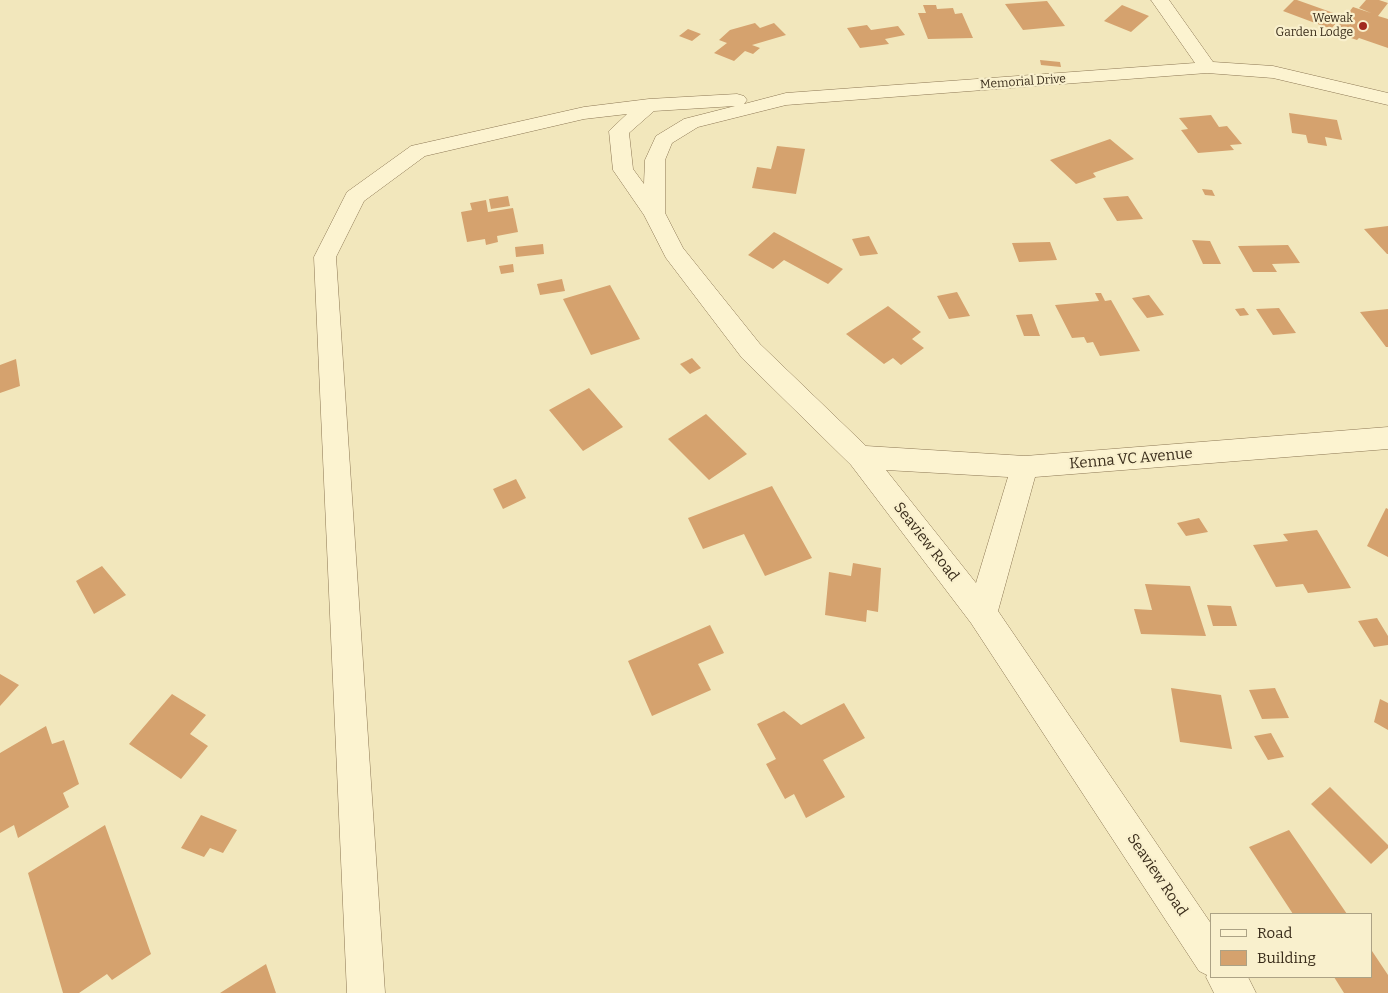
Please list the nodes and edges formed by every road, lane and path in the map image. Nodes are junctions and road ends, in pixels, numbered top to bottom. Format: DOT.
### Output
graph roads {
  1 [pos="1160,0"];
  2 [pos="1207,67"];
  3 [pos="786,99"];
  4 [pos="1388,99"];
  5 [pos="650,105"];
  6 [pos="584,113"];
  7 [pos="626,125"];
  8 [pos="661,145"];
  9 [pos="654,213"];
  10 [pos="1388,438"];
  11 [pos="860,457"];
  12 [pos="1025,467"];
  13 [pos="982,613"];
  14 [pos="1210,955"];
  15 [pos="1226,978"];
  16 [pos="366,993"];
  17 [pos="1237,993"];
  1 -- 2 [label="street"];
  2 -- 3 [label="street, Memorial Drive"];
  2 -- 4 [label="street, Memorial Drive"];
  3 -- 5 [label="street"];
  3 -- 8 [label="street, Memorial Drive"];
  5 -- 6 [label="street"];
  5 -- 7 [label="street"];
  6 -- 7 [label="street"];
  6 -- 16 [label="street"];
  7 -- 8 [label="street"];
  7 -- 9 [label="street"];
  8 -- 9 [label="street, Seaview Road"];
  9 -- 11 [label="street, Seaview Road"];
  10 -- 12 [label="street, Kenna VC Avenue"];
  11 -- 12 [label="street, Kenna VC Avenue"];
  11 -- 13 [label="street, Seaview Road"];
  12 -- 13 [label="street"];
  13 -- 14 [label="street, Seaview Road"];
  15 -- 17 [label="street"];
}
